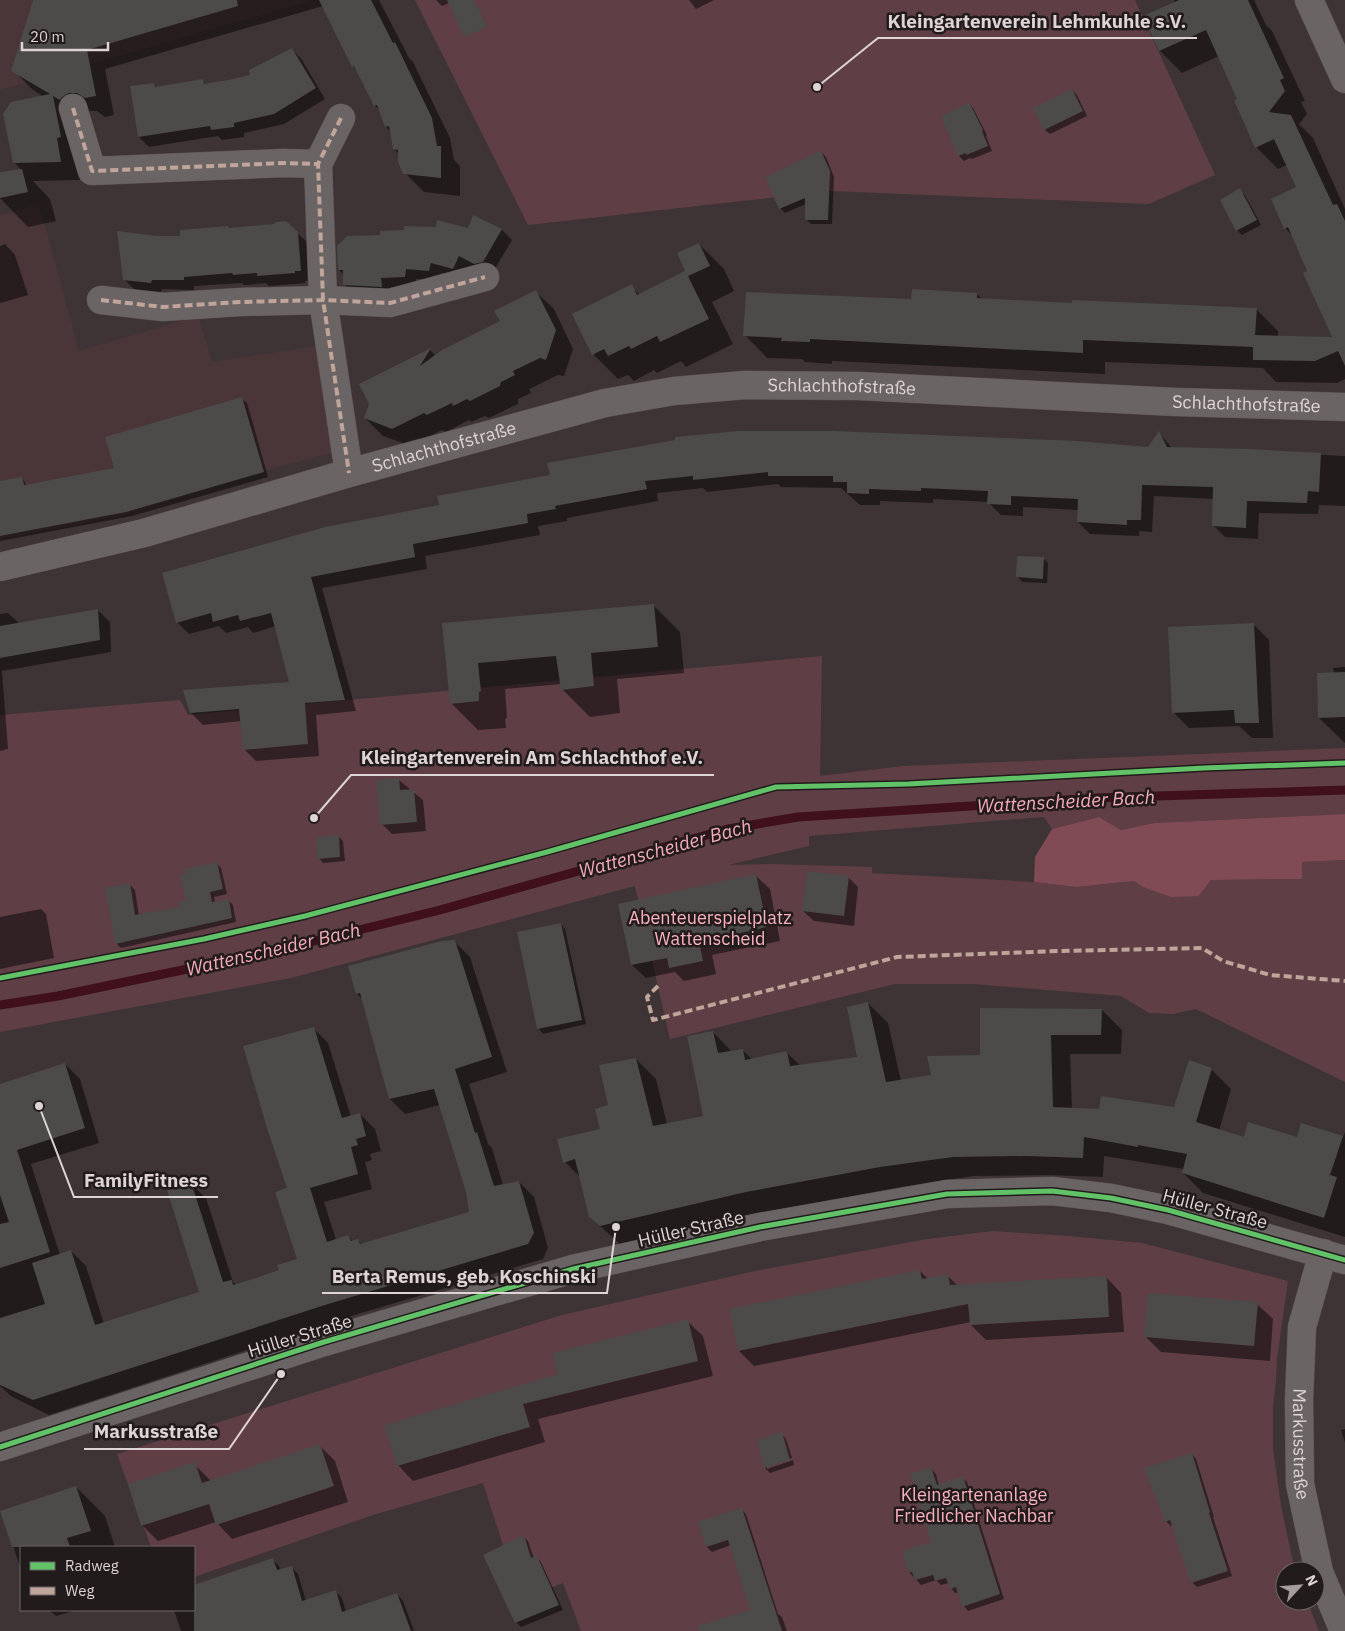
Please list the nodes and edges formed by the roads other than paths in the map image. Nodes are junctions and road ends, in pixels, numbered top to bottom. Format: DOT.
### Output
graph roads {
  1 [pos="1309,0"];
  2 [pos="1345,79"];
  3 [pos="73,108"];
  4 [pos="341,118"];
  5 [pos="318,164"];
  6 [pos="485,276"];
  7 [pos="101,300"];
  8 [pos="323,300"];
  9 [pos="1345,407"];
  10 [pos="349,473"];
  11 [pos="0,567"];
  12 [pos="1334,1257"];
  13 [pos="0,1448"];
  14 [pos="1344,1631"];
  1 -- 2 [label="street"];
  3 -- 5 [label="street"];
  4 -- 5 [label="street, Schlachthofstraße"];
  5 -- 8 [label="street, Schlachthofstraße"];
  6 -- 8 [label="street"];
  7 -- 8 [label="street"];
  8 -- 10 [label="street, Schlachthofstraße"];
  9 -- 10 [label="street, Schlachthofstraße"];
  10 -- 11 [label="street, Schlachthofstraße"];
  12 -- 13 [label="street, Hüller Straße"];
  12 -- 14 [label="street, Markusstraße"];
}
